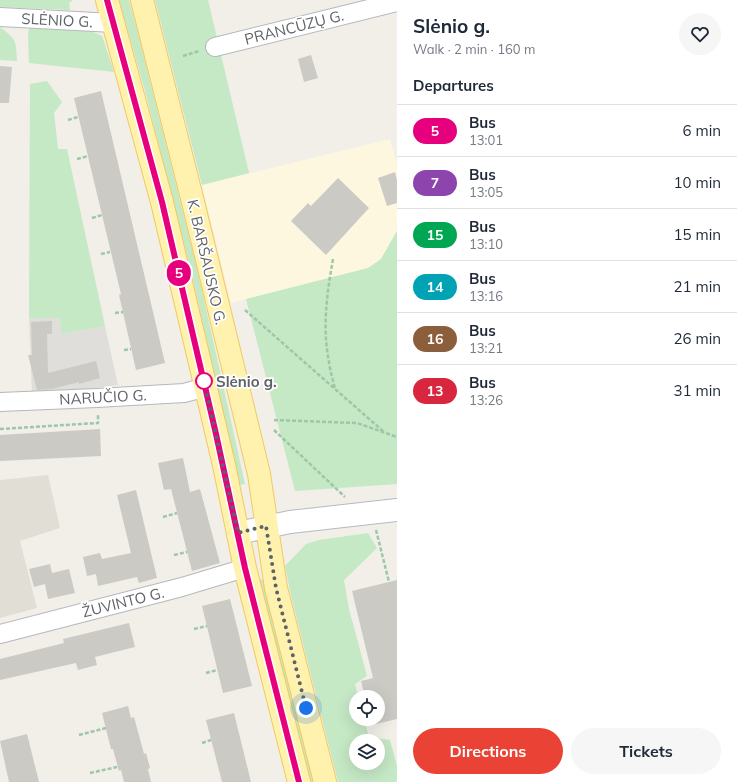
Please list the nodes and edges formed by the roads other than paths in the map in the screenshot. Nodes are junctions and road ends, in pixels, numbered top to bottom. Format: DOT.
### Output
graph roads {
  1 [pos="107,0"];
  2 [pos="142,0"];
  3 [pos="397,2"];
  4 [pos="0,17"];
  5 [pos="114,23"];
  6 [pos="215,47"];
  7 [pos="206,387"];
  8 [pos="0,402"];
  9 [pos="397,510"];
  10 [pos="266,526"];
  11 [pos="238,533"];
  12 [pos="245,568"];
  13 [pos="0,634"];
  14 [pos="299,782"];
  15 [pos="325,782"];
  1 -- 5 [label="main road, K. BARŠAUSKO G."];
  2 -- 10 [label="main road, K. BARŠAUSKO G."];
  3 -- 6 [label="street, PRANCŪZŲ G."];
  4 -- 5 [label="street, SLĖNIO G."];
  5 -- 7 [label="main road, K. BARŠAUSKO G."];
  7 -- 8 [label="street, NARUČIO G."];
  7 -- 11 [label="main road, K. BARŠAUSKO G."];
  9 -- 10 [label="street"];
  10 -- 11 [label="street"];
  10 -- 15 [label="main road, K. BARŠAUSKO G."];
  11 -- 12 [label="main road, K. BARŠAUSKO G."];
  12 -- 13 [label="street, ŽUVINTO G."];
  12 -- 14 [label="main road, K. BARŠAUSKO G."];
}
